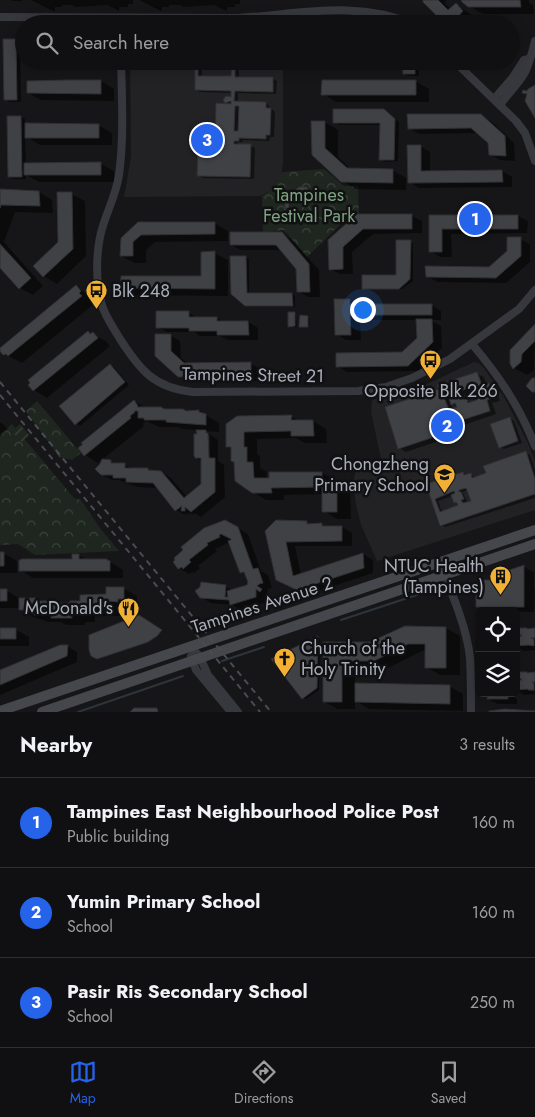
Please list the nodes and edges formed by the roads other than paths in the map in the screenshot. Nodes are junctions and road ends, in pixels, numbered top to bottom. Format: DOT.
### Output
graph roads {
  1 [pos="337,2"];
  2 [pos="386,7"];
  3 [pos="261,15"];
  4 [pos="399,15"];
  5 [pos="0,18"];
  6 [pos="15,18"];
  7 [pos="535,41"];
  8 [pos="520,66"];
  9 [pos="121,70"];
  10 [pos="463,70"];
  11 [pos="518,70"];
  12 [pos="497,102"];
  13 [pos="535,161"];
  14 [pos="535,290"];
  15 [pos="472,344"];
  16 [pos="535,446"];
  17 [pos="535,530"];
  18 [pos="535,544"];
  19 [pos="439,563"];
  20 [pos="444,576"];
  21 [pos="355,592"];
  22 [pos="382,597"];
  23 [pos="190,646"];
  24 [pos="196,659"];
  25 [pos="0,711"];
  26 [pos="42,712"];
  27 [pos="231,712"];
  28 [pos="238,712"];
  29 [pos="471,712"];
  1 -- 3 [label="street"];
  2 -- 4 [label="street"];
  5 -- 6 [label="street"];
  7 -- 8 [label="street"];
  9 -- 15 [label="street, Tampines Street 21"];
  10 -- 12 [label="street"];
  11 -- 12 [label="street"];
  12 -- 13 [label="street"];
  14 -- 15 [label="street, Tampines Street 21"];
  15 -- 16 [label="street"];
  17 -- 19 [label="main road, Tampines Avenue 2"];
  18 -- 20 [label="main road, Tampines Avenue 2"];
  19 -- 20 [label="street"];
  19 -- 21 [label="main road, Tampines Avenue 2"];
  20 -- 22 [label="main road, Tampines Avenue 2"];
  20 -- 29 [label="street"];
  21 -- 22 [label="main road"];
  21 -- 23 [label="main road, Tampines Avenue 2"];
  22 -- 24 [label="main road, Tampines Avenue 2"];
  23 -- 24 [label="street"];
  23 -- 25 [label="main road, Tampines Avenue 2"];
  24 -- 26 [label="main road, Tampines Avenue 2"];
  24 -- 27 [label="street"];
  24 -- 28 [label="street"];
}
